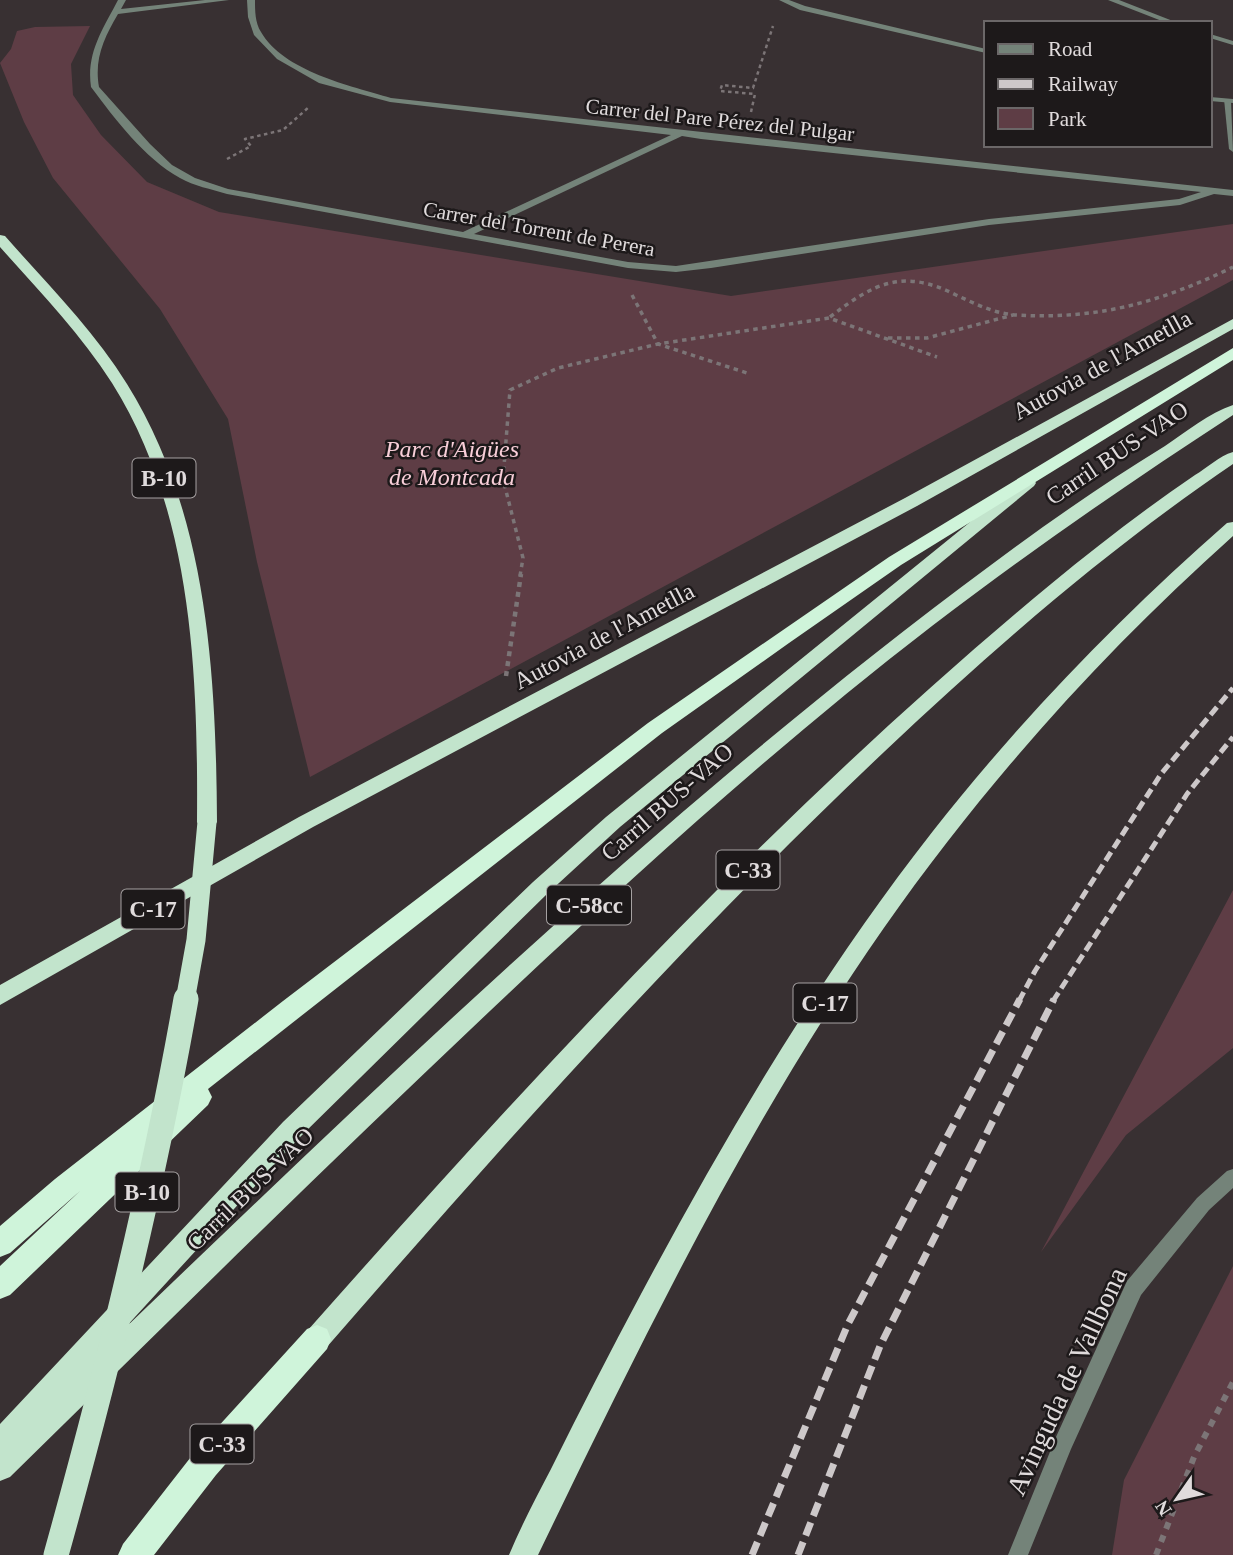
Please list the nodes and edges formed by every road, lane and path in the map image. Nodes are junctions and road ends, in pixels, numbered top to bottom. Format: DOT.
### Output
graph roads {
  1 [pos="122,0"];
  2 [pos="225,0"];
  3 [pos="251,0"];
  4 [pos="783,0"];
  5 [pos="1112,0"];
  6 [pos="116,12"];
  7 [pos="1169,21"];
  8 [pos="1212,36"];
  9 [pos="769,37"];
  10 [pos="1231,41"];
  11 [pos="984,51"];
  12 [pos="1212,99"];
  13 [pos="1230,101"];
  14 [pos="749,118"];
  15 [pos="291,121"];
  16 [pos="681,133"];
  17 [pos="1233,149"];
  18 [pos="222,162"];
  19 [pos="1140,184"];
  20 [pos="1213,191"];
  21 [pos="1233,193"];
  22 [pos="1152,204"];
  23 [pos="466,234"];
  24 [pos="0,239"];
  25 [pos="648,267"];
  26 [pos="1233,267"];
  27 [pos="1014,315"];
  28 [pos="829,318"];
  29 [pos="1233,323"];
  30 [pos="884,338"];
  31 [pos="658,344"];
  32 [pos="1233,353"];
  33 [pos="937,357"];
  34 [pos="747,373"];
  35 [pos="1233,409"];
  36 [pos="1233,457"];
  37 [pos="1052,462"];
  38 [pos="1233,527"];
  39 [pos="506,678"];
  40 [pos="0,996"];
  41 [pos="292,1008"];
  42 [pos="1233,1177"];
  43 [pos="0,1244"];
  44 [pos="0,1284"];
  45 [pos="317,1339"];
  46 [pos="1233,1382"];
  47 [pos="0,1444"];
  48 [pos="0,1466"];
  49 [pos="56,1555"];
  50 [pos="134,1555"];
  51 [pos="523,1555"];
  52 [pos="1018,1555"];
  53 [pos="1156,1555"];
  1 -- 6 [label="street, Carrer del Torrent de Perera"];
  2 -- 6 [label="street"];
  3 -- 16 [label="street, Carrer del Pare Pérez del Pulgar"];
  4 -- 11 [label="street"];
  5 -- 7 [label="street"];
  6 -- 23 [label="street, Carrer del Torrent de Perera"];
  8 -- 10 [label="street"];
  9 -- 14 [label="path"];
  12 -- 13 [label="street"];
  13 -- 17 [label="street"];
  15 -- 18 [label="path"];
  16 -- 19 [label="street, Carrer del Pare Pérez del Pulgar"];
  16 -- 23 [label="street"];
  19 -- 20 [label="street, Carrer del Pare Pérez del Pulgar"];
  19 -- 22 [label="street"];
  20 -- 21 [label="street, Carrer del Pare Pérez del Pulgar"];
  20 -- 22 [label="street, Carrer del Torrent de Perera"];
  22 -- 25 [label="street, Carrer del Torrent de Perera"];
  23 -- 25 [label="street, Carrer del Torrent de Perera"];
  24 -- 49 [label="highway, B-10, bridge"];
  25 -- 31 [label="path"];
  26 -- 27 [label="path"];
  27 -- 28 [label="path"];
  27 -- 30 [label="path"];
  28 -- 30 [label="path"];
  28 -- 31 [label="path"];
  29 -- 40 [label="highway, Autovia de l'Ametlla / C-17"];
  30 -- 33 [label="path"];
  31 -- 34 [label="path"];
  31 -- 39 [label="path"];
  32 -- 37 [label="highway"];
  35 -- 48 [label="highway, Carril BUS-VAO / C-58cc"];
  36 -- 45 [label="highway, C-33"];
  37 -- 41 [label="highway"];
  37 -- 47 [label="highway"];
  38 -- 51 [label="highway, C-17"];
  41 -- 43 [label="highway"];
  41 -- 44 [label="highway"];
  42 -- 52 [label="street, Avinguda de Vallbona"];
  45 -- 50 [label="highway, C-33"];
  46 -- 53 [label="path"];
}
